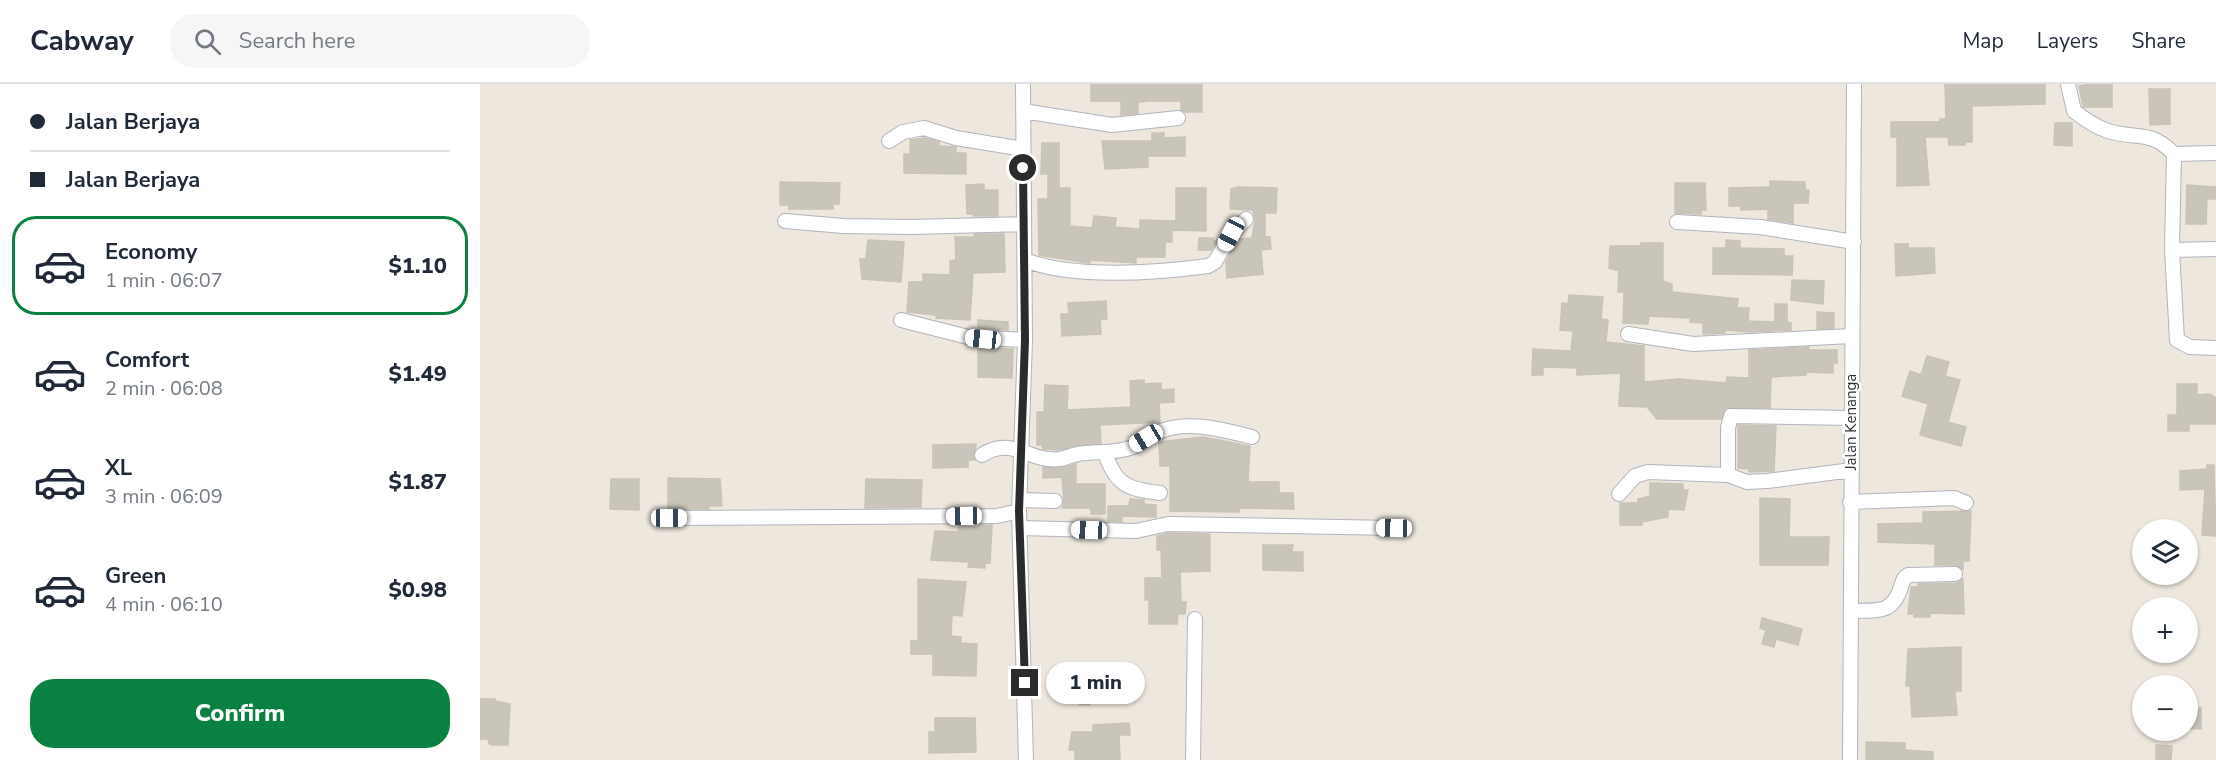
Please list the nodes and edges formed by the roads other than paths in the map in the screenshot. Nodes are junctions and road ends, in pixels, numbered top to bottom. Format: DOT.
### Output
graph roads {
  1 [pos="1023,84"];
  2 [pos="1854,84"];
  3 [pos="2068,84"];
  4 [pos="1023,111"];
  5 [pos="1178,118"];
  6 [pos="889,141"];
  7 [pos="1023,149"];
  8 [pos="2216,153"];
  9 [pos="2174,154"];
  10 [pos="1246,219"];
  11 [pos="785,221"];
  12 [pos="1677,222"];
  13 [pos="1023,224"];
  14 [pos="1854,242"];
  15 [pos="2216,249"];
  16 [pos="2172,250"];
  17 [pos="1024,260"];
  18 [pos="901,320"];
  19 [pos="1628,334"];
  20 [pos="1851,336"];
  21 [pos="1025,340"];
  22 [pos="2216,348"];
  23 [pos="1851,418"];
  24 [pos="1252,437"];
  25 [pos="1021,448"];
  26 [pos="1105,453"];
  27 [pos="982,455"];
  28 [pos="1852,470"];
  29 [pos="1728,476"];
  30 [pos="1160,493"];
  31 [pos="1619,494"];
  32 [pos="1055,501"];
  33 [pos="1850,502"];
  34 [pos="1966,503"];
  35 [pos="1019,505"];
  36 [pos="669,518"];
  37 [pos="1020,528"];
  38 [pos="1394,528"];
  39 [pos="1955,574"];
  40 [pos="1852,611"];
  41 [pos="1195,619"];
  42 [pos="1026,760"];
  43 [pos="1194,760"];
  44 [pos="1850,760"];
  1 -- 4 [label="street"];
  2 -- 14 [label="street, Jalan Kenanga"];
  3 -- 9 [label="street"];
  4 -- 5 [label="street"];
  4 -- 7 [label="street"];
  6 -- 7 [label="street"];
  7 -- 13 [label="street"];
  8 -- 9 [label="street"];
  9 -- 16 [label="street"];
  10 -- 17 [label="street"];
  11 -- 13 [label="street"];
  12 -- 14 [label="street"];
  13 -- 17 [label="street"];
  14 -- 20 [label="street, Jalan Kenanga"];
  15 -- 16 [label="street"];
  16 -- 22 [label="street"];
  17 -- 21 [label="street"];
  18 -- 21 [label="street"];
  19 -- 20 [label="street"];
  20 -- 23 [label="street, Jalan Kenanga"];
  21 -- 25 [label="street"];
  23 -- 28 [label="street, Jalan Kenanga"];
  23 -- 29 [label="street"];
  24 -- 26 [label="street"];
  25 -- 26 [label="street"];
  25 -- 27 [label="street"];
  25 -- 35 [label="street"];
  26 -- 30 [label="street"];
  28 -- 29 [label="street"];
  28 -- 33 [label="street, Jalan Kenanga"];
  29 -- 31 [label="street"];
  32 -- 35 [label="street"];
  33 -- 34 [label="street"];
  33 -- 40 [label="street, Jalan Kenanga"];
  35 -- 36 [label="street"];
  35 -- 37 [label="street"];
  37 -- 38 [label="street"];
  37 -- 42 [label="street"];
  39 -- 40 [label="street"];
  40 -- 44 [label="street, Jalan Kenanga"];
  41 -- 43 [label="street"];
}
